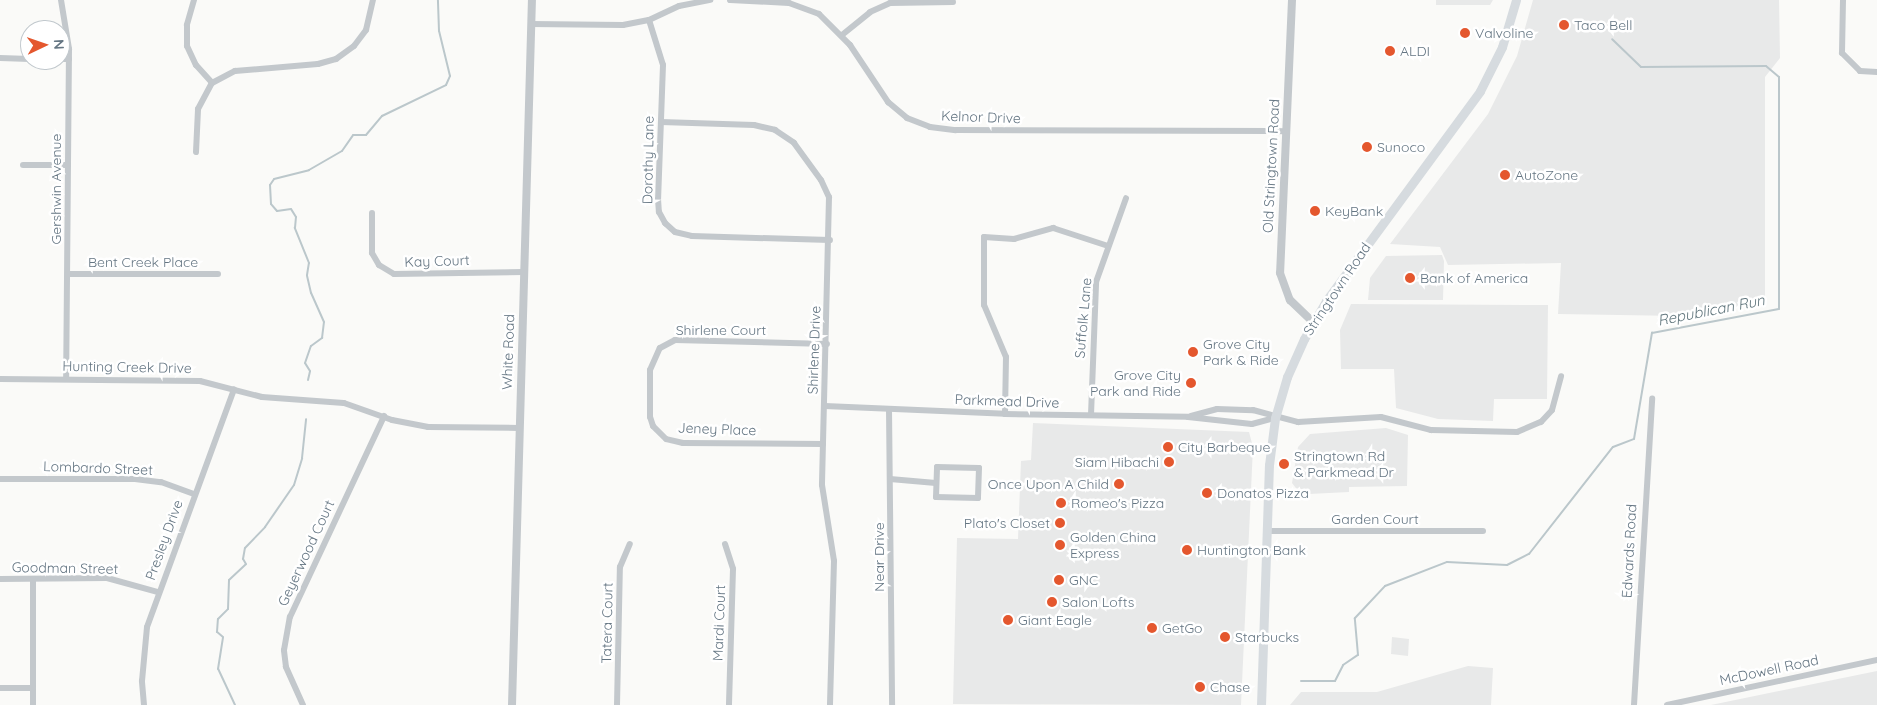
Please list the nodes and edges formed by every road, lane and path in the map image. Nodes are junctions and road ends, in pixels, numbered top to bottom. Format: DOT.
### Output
graph roads {
  1 [pos="61,0"];
  2 [pos="194,0"];
  3 [pos="373,0"];
  4 [pos="532,0"];
  5 [pos="710,0"];
  6 [pos="730,0"];
  7 [pos="1292,0"];
  8 [pos="1516,0"];
  9 [pos="1843,0"];
  10 [pos="953,2"];
  11 [pos="66,20"];
  12 [pos="649,20"];
  13 [pos="531,24"];
  14 [pos="842,35"];
  15 [pos="0,58"];
  16 [pos="20,59"];
  17 [pos="69,70"];
  18 [pos="1877,72"];
  19 [pos="212,83"];
  20 [pos="661,122"];
  21 [pos="1285,131"];
  22 [pos="196,152"];
  23 [pos="23,165"];
  24 [pos="68,165"];
  25 [pos="1126,198"];
  26 [pos="372,213"];
  27 [pos="830,240"];
  28 [pos="1108,246"];
  29 [pos="523,272"];
  30 [pos="68,274"];
  31 [pos="218,274"];
  32 [pos="1313,322"];
  33 [pos="827,344"];
  34 [pos="1561,376"];
  35 [pos="66,378"];
  36 [pos="0,379"];
  37 [pos="234,389"];
  38 [pos="649,390"];
  39 [pos="1652,399"];
  40 [pos="825,406"];
  41 [pos="889,409"];
  42 [pos="1005,414"];
  43 [pos="1091,415"];
  44 [pos="384,416"];
  45 [pos="1188,417"];
  46 [pos="1275,418"];
  47 [pos="518,428"];
  48 [pos="823,444"];
  49 [pos="0,479"];
  50 [pos="890,479"];
  51 [pos="936,483"];
  52 [pos="194,494"];
  53 [pos="1266,531"];
  54 [pos="1483,531"];
  55 [pos="630,544"];
  56 [pos="725,544"];
  57 [pos="0,579"];
  58 [pos="33,579"];
  59 [pos="158,592"];
  60 [pos="1877,660"];
  61 [pos="0,688"];
  62 [pos="33,688"];
  63 [pos="33,705"];
  64 [pos="144,705"];
  65 [pos="303,705"];
  66 [pos="512,705"];
  67 [pos="617,705"];
  68 [pos="729,705"];
  69 [pos="830,705"];
  70 [pos="892,705"];
  71 [pos="1261,705"];
  72 [pos="1634,705"];
  73 [pos="1667,705"];
  1 -- 11 [label="street, Gershwin Avenue"];
  2 -- 19 [label="street"];
  3 -- 19 [label="street"];
  4 -- 13 [label="street, White Road"];
  5 -- 12 [label="street"];
  6 -- 14 [label="street, Kelnor Drive"];
  7 -- 21 [label="street, Old Stringtown Road"];
  8 -- 32 [label="main road, Stringtown Road"];
  9 -- 18 [label="street"];
  10 -- 14 [label="street"];
  12 -- 13 [label="street"];
  12 -- 20 [label="street, Dorothy Lane"];
  13 -- 29 [label="street, White Road"];
  14 -- 21 [label="street, Kelnor Drive"];
  15 -- 16 [label="street"];
  17 -- 24 [label="street, Gershwin Avenue"];
  19 -- 22 [label="street"];
  20 -- 27 [label="street, Shirlene Drive"];
  20 -- 27 [label="street, Dorothy Lane"];
  21 -- 32 [label="street, Old Stringtown Road"];
  23 -- 24 [label="street"];
  24 -- 30 [label="street, Gershwin Avenue"];
  25 -- 28 [label="street, Suffolk Lane"];
  26 -- 29 [label="street, Kay Court"];
  27 -- 33 [label="street, Shirlene Drive"];
  28 -- 42 [label="street"];
  28 -- 43 [label="street, Suffolk Lane"];
  29 -- 47 [label="street, White Road"];
  30 -- 31 [label="street, Bent Creek Place"];
  30 -- 35 [label="street, Gershwin Avenue"];
  32 -- 46 [label="main road, Stringtown Road"];
  33 -- 38 [label="street, Shirlene Court"];
  33 -- 40 [label="street, Shirlene Drive"];
  34 -- 46 [label="street, Parkmead Drive"];
  35 -- 36 [label="street, Hunting Creek Drive"];
  35 -- 37 [label="street, Hunting Creek Drive"];
  37 -- 44 [label="street, Hunting Creek Drive"];
  37 -- 52 [label="street, Presley Drive"];
  38 -- 48 [label="street, Jeney Place"];
  39 -- 72 [label="street, Edwards Road"];
  40 -- 41 [label="street, Parkmead Drive"];
  40 -- 48 [label="street, Shirlene Drive"];
  41 -- 42 [label="street, Parkmead Drive"];
  41 -- 50 [label="street, Near Drive"];
  42 -- 43 [label="street, Parkmead Drive"];
  43 -- 45 [label="street, Parkmead Drive"];
  44 -- 47 [label="street, Hunting Creek Drive"];
  44 -- 65 [label="street, Geyerwood Court"];
  45 -- 46 [label="street, Parkmead Drive"];
  45 -- 46 [label="street, Parkmead Drive"];
  46 -- 53 [label="main road, Stringtown Road"];
  47 -- 66 [label="street, White Road"];
  48 -- 69 [label="street, Shirlene Drive"];
  49 -- 52 [label="street, Lombardo Street"];
  50 -- 51 [label="street"];
  50 -- 70 [label="street, Near Drive"];
  51 -- 51 [label="street"];
  52 -- 59 [label="street, Presley Drive"];
  53 -- 54 [label="street, Garden Court"];
  53 -- 71 [label="main road, Stringtown Road"];
  55 -- 67 [label="street, Tatera Court"];
  56 -- 68 [label="street, Mardi Court"];
  57 -- 58 [label="street, Goodman Street"];
  58 -- 59 [label="street, Goodman Street"];
  58 -- 62 [label="street"];
  59 -- 64 [label="street, Presley Drive"];
  60 -- 73 [label="street, McDowell Road"];
  61 -- 62 [label="street"];
  62 -- 63 [label="street"];
}
